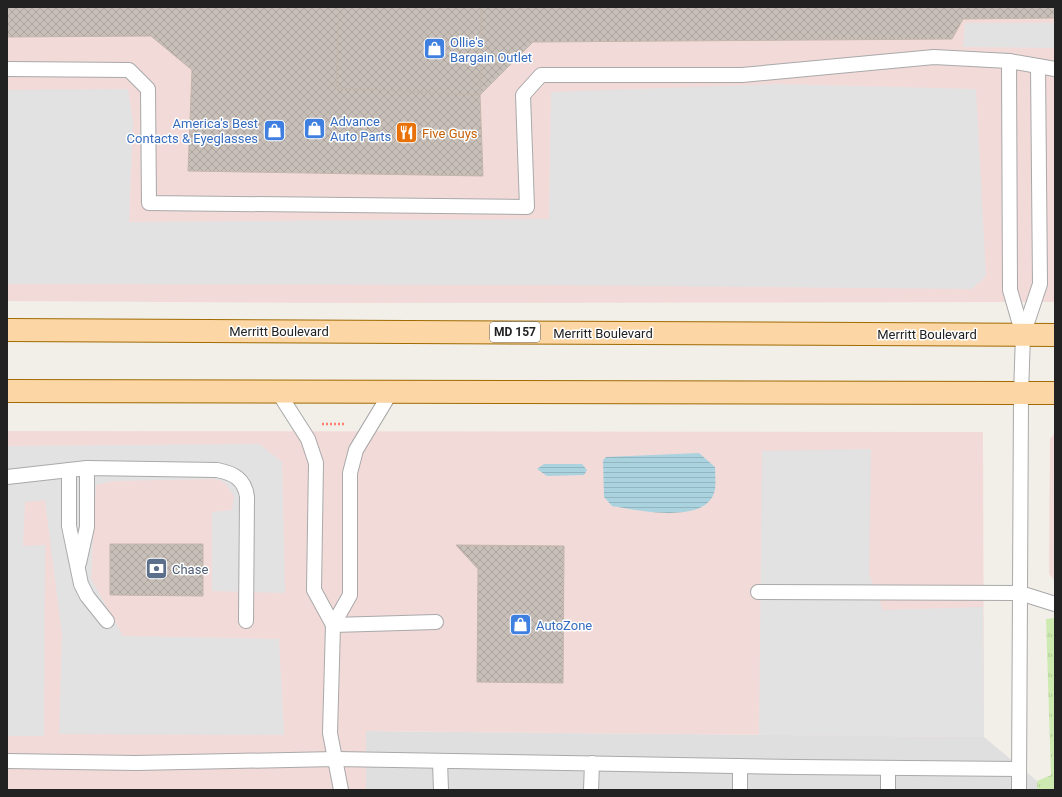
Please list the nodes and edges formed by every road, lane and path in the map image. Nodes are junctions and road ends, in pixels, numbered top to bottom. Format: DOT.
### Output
graph roads {
  1 [pos="1008,61"];
  2 [pos="1038,66"];
  3 [pos="7,69"];
  4 [pos="1055,69"];
  5 [pos="7,330"];
  6 [pos="1023,335"];
  7 [pos="1055,335"];
  8 [pos="7,391"];
  9 [pos="278,392"];
  10 [pos="391,392"];
  11 [pos="1055,393"];
  12 [pos="1021,394"];
  13 [pos="316,424"];
  14 [pos="346,424"];
  15 [pos="87,468"];
  16 [pos="69,470"];
  17 [pos="7,477"];
  18 [pos="78,565"];
  19 [pos="758,592"];
  20 [pos="1020,593"];
  21 [pos="1055,604"];
  22 [pos="107,621"];
  23 [pos="246,621"];
  24 [pos="436,622"];
  25 [pos="333,625"];
  26 [pos="336,759"];
  27 [pos="7,761"];
  28 [pos="440,761"];
  29 [pos="592,763"];
  30 [pos="740,766"];
  31 [pos="888,768"];
  32 [pos="1019,769"];
  33 [pos="341,790"];
  34 [pos="441,790"];
  35 [pos="592,790"];
  36 [pos="740,790"];
  37 [pos="888,790"];
  38 [pos="1019,790"];
  1 -- 2 [label="lane"];
  1 -- 3 [label="lane"];
  1 -- 6 [label="lane"];
  2 -- 4 [label="lane"];
  2 -- 6 [label="lane"];
  5 -- 6 [label="main road, Merritt Boulevard / MD 157"];
  6 -- 7 [label="main road, Merritt Boulevard / MD 157"];
  6 -- 12 [label="lane"];
  8 -- 9 [label="main road"];
  9 -- 10 [label="main road"];
  9 -- 25 [label="lane"];
  10 -- 12 [label="main road"];
  10 -- 25 [label="lane"];
  11 -- 12 [label="main road"];
  12 -- 20 [label="lane"];
  13 -- 14 [label="path"];
  15 -- 16 [label="lane"];
  15 -- 18 [label="lane"];
  15 -- 23 [label="lane"];
  16 -- 17 [label="lane"];
  16 -- 18 [label="lane"];
  18 -- 22 [label="lane"];
  19 -- 20 [label="lane"];
  20 -- 21 [label="lane"];
  20 -- 32 [label="lane"];
  24 -- 25 [label="lane"];
  25 -- 26 [label="lane"];
  26 -- 27 [label="lane"];
  26 -- 28 [label="lane"];
  26 -- 33 [label="lane"];
  28 -- 29 [label="lane"];
  28 -- 34 [label="lane"];
  29 -- 30 [label="lane"];
  29 -- 35 [label="lane"];
  30 -- 31 [label="lane"];
  30 -- 36 [label="lane"];
  31 -- 32 [label="lane"];
  31 -- 37 [label="lane"];
  32 -- 38 [label="lane"];
}
